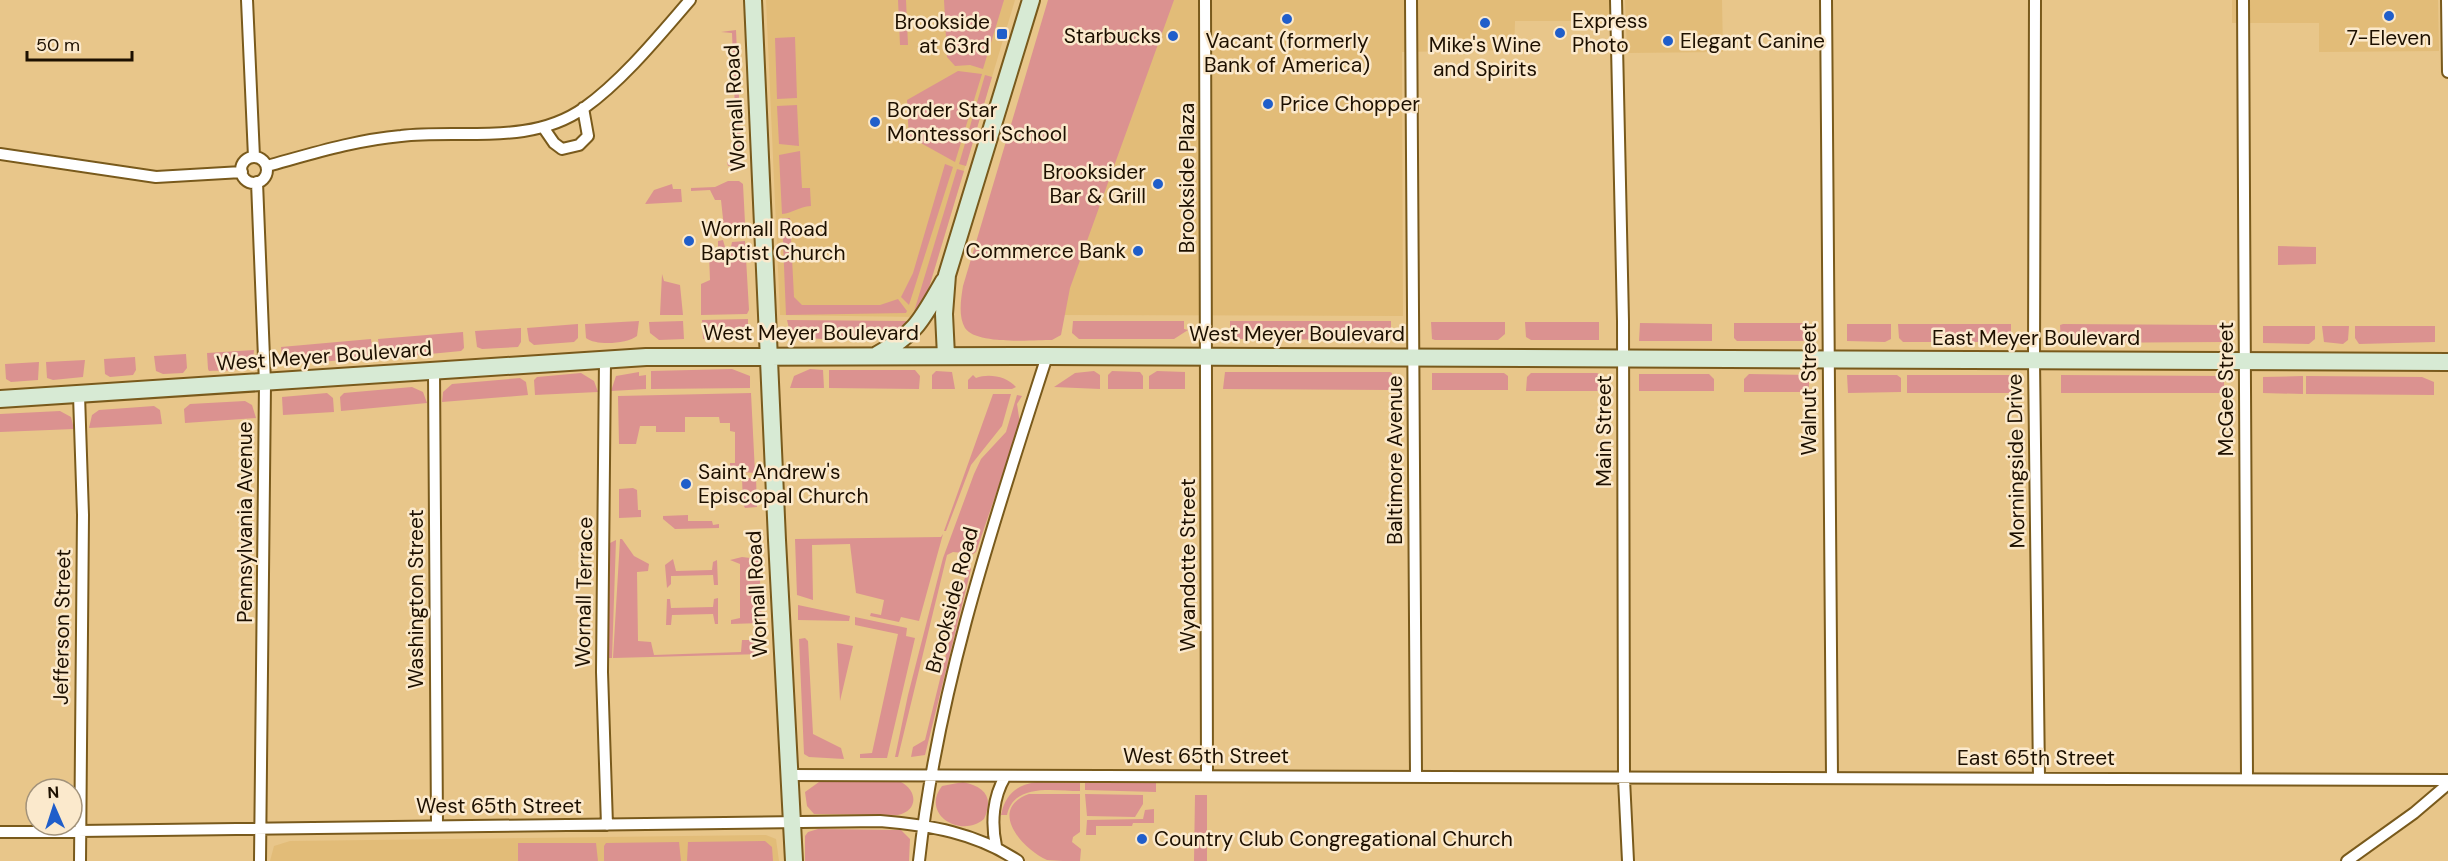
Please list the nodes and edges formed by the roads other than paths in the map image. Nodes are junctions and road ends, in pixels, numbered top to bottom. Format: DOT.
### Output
graph roads {
  1 [pos="247,0"];
  2 [pos="690,0"];
  3 [pos="753,0"];
  4 [pos="1031,0"];
  5 [pos="1205,0"];
  6 [pos="1411,0"];
  7 [pos="1616,0"];
  8 [pos="1826,0"];
  9 [pos="2035,0"];
  10 [pos="2243,0"];
  11 [pos="2447,0"];
  12 [pos="2448,72"];
  13 [pos="583,108"];
  14 [pos="543,127"];
  15 [pos="0,154"];
  16 [pos="254,157"];
  17 [pos="267,166"];
  18 [pos="242,172"];
  19 [pos="257,183"];
  20 [pos="947,275"];
  21 [pos="768,355"];
  22 [pos="876,356"];
  23 [pos="946,356"];
  24 [pos="1047,356"];
  25 [pos="1208,356"];
  26 [pos="1414,358"];
  27 [pos="605,359"];
  28 [pos="1623,359"];
  29 [pos="1828,360"];
  30 [pos="2034,361"];
  31 [pos="2246,362"];
  32 [pos="2448,362"];
  33 [pos="434,371"];
  34 [pos="265,383"];
  35 [pos="79,395"];
  36 [pos="0,399"];
  37 [pos="788,775"];
  38 [pos="1207,775"];
  39 [pos="929,776"];
  40 [pos="1416,776"];
  41 [pos="80,777"];
  42 [pos="1005,777"];
  43 [pos="1624,778"];
  44 [pos="1832,778"];
  45 [pos="2039,778"];
  46 [pos="2247,778"];
  47 [pos="2448,782"];
  48 [pos="793,822"];
  49 [pos="922,824"];
  50 [pos="607,825"];
  51 [pos="437,826"];
  52 [pos="260,828"];
  53 [pos="84,829"];
  54 [pos="24,831"];
  55 [pos="0,832"];
  56 [pos="80,837"];
  57 [pos="996,846"];
  58 [pos="80,861"];
  59 [pos="260,861"];
  60 [pos="794,861"];
  61 [pos="919,861"];
  62 [pos="1018,861"];
  63 [pos="1628,861"];
  64 [pos="2347,861"];
  1 -- 16 [label="street"];
  2 -- 13 [label="street"];
  3 -- 21 [label="main road, Wornall Road"];
  4 -- 20 [label="main road"];
  5 -- 25 [label="street, Brookside Plaza"];
  6 -- 26 [label="street, Baltimore Avenue"];
  7 -- 28 [label="street, Main Street"];
  8 -- 29 [label="street, Walnut Street"];
  9 -- 30 [label="street, Morningside Drive"];
  10 -- 31 [label="street, McGee Street"];
  11 -- 12 [label="street"];
  13 -- 14 [label="street"];
  13 -- 14 [label="street"];
  14 -- 17 [label="street"];
  15 -- 18 [label="street"];
  16 -- 17 [label="street"];
  16 -- 18 [label="street"];
  17 -- 19 [label="street"];
  18 -- 19 [label="street"];
  19 -- 34 [label="street, Pennsylvania Avenue"];
  20 -- 22 [label="main road"];
  20 -- 23 [label="main road"];
  21 -- 22 [label="main road, West Meyer Boulevard"];
  21 -- 27 [label="main road, West Meyer Boulevard"];
  21 -- 37 [label="main road, Wornall Road"];
  22 -- 23 [label="main road, West Meyer Boulevard"];
  23 -- 24 [label="main road, West Meyer Boulevard"];
  24 -- 25 [label="main road, West Meyer Boulevard"];
  24 -- 39 [label="street, Brookside Road"];
  25 -- 26 [label="main road, West Meyer Boulevard"];
  25 -- 38 [label="street, Wyandotte Street"];
  26 -- 28 [label="main road, West Meyer Boulevard"];
  26 -- 40 [label="street, Baltimore Avenue"];
  27 -- 33 [label="main road, West Meyer Boulevard"];
  27 -- 50 [label="street, Wornall Terrace"];
  28 -- 29 [label="main road, East Meyer Boulevard"];
  28 -- 43 [label="street, Main Street"];
  29 -- 30 [label="main road, East Meyer Boulevard"];
  29 -- 44 [label="street, Walnut Street"];
  30 -- 31 [label="main road, East Meyer Boulevard"];
  30 -- 45 [label="street, Morningside Drive"];
  31 -- 32 [label="main road, East Meyer Boulevard"];
  31 -- 46 [label="street, McGee Street"];
  33 -- 34 [label="main road, West Meyer Boulevard"];
  33 -- 51 [label="street, Washington Street"];
  34 -- 35 [label="main road, West Meyer Boulevard"];
  34 -- 52 [label="street, Pennsylvania Avenue"];
  35 -- 36 [label="main road, West Meyer Boulevard"];
  35 -- 41 [label="street, Jefferson Street"];
  37 -- 39 [label="street, West 65th Street"];
  37 -- 48 [label="main road, Wornall Road"];
  38 -- 40 [label="street, West 65th Street"];
  38 -- 42 [label="street, West 65th Street"];
  39 -- 42 [label="street, West 65th Street"];
  39 -- 49 [label="street, Brookside Road"];
  40 -- 43 [label="street, West 65th Street"];
  42 -- 57 [label="street"];
  43 -- 44 [label="street, East 65th Street"];
  43 -- 63 [label="street, Main Street"];
  44 -- 45 [label="street, East 65th Street"];
  45 -- 46 [label="street, East 65th Street"];
  46 -- 47 [label="street, East 65th Street"];
  47 -- 64 [label="street"];
  48 -- 49 [label="street, West 65th Street"];
  48 -- 50 [label="street, West 65th Street"];
  48 -- 60 [label="main road, Wornall Road"];
  49 -- 57 [label="street, West 65th Street"];
  49 -- 61 [label="street, Brookside Road"];
  50 -- 51 [label="street, West 65th Street"];
  51 -- 52 [label="street, West 65th Street"];
  52 -- 53 [label="street, West 65th Street"];
  52 -- 59 [label="street, Pennsylvania Avenue"];
  54 -- 55 [label="street, West 65th Street"];
  56 -- 58 [label="street, Jefferson Street"];
  57 -- 62 [label="street, West 65th Street"];
}
